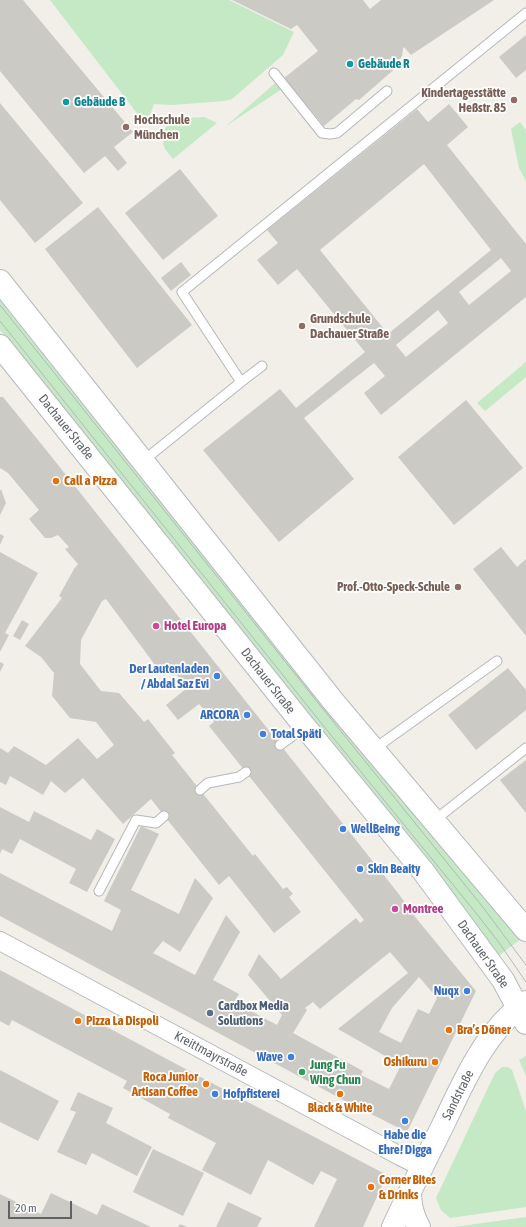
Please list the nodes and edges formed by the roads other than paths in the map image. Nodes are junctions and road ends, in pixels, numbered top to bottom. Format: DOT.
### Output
graph roads {
  1 [pos="526,13"];
  2 [pos="274,73"];
  3 [pos="387,91"];
  4 [pos="0,281"];
  5 [pos="3,357"];
  6 [pos="262,366"];
  7 [pos="241,382"];
  8 [pos="143,461"];
  9 [pos="497,661"];
  10 [pos="305,727"];
  11 [pos="280,745"];
  12 [pos="526,748"];
  13 [pos="374,749"];
  14 [pos="246,772"];
  15 [pos="200,790"];
  16 [pos="164,816"];
  17 [pos="435,820"];
  18 [pos="99,890"];
  19 [pos="526,930"];
  20 [pos="0,941"];
  21 [pos="524,1011"];
  22 [pos="422,1166"];
  23 [pos="410,1192"];
  24 [pos="393,1227"];
  25 [pos="419,1227"];
  1 -- 7 [label="lane"];
  2 -- 3 [label="lane"];
  4 -- 8 [label="main road"];
  5 -- 10 [label="main road, Dachauer Straße"];
  6 -- 7 [label="lane"];
  7 -- 8 [label="lane"];
  8 -- 13 [label="main road"];
  9 -- 13 [label="lane"];
  10 -- 11 [label="lane"];
  10 -- 21 [label="main road, Dachauer Straße"];
  12 -- 17 [label="lane"];
  13 -- 17 [label="main road"];
  14 -- 15 [label="lane"];
  16 -- 18 [label="lane"];
  17 -- 19 [label="main road"];
  20 -- 22 [label="street, Kreittmayrstraße"];
  21 -- 22 [label="main road, Sandstraße"];
  22 -- 23 [label="main road, Sandstraße"];
  23 -- 24 [label="main road, Sandstraße"];
  23 -- 25 [label="main road, Sandstraße"];
}
